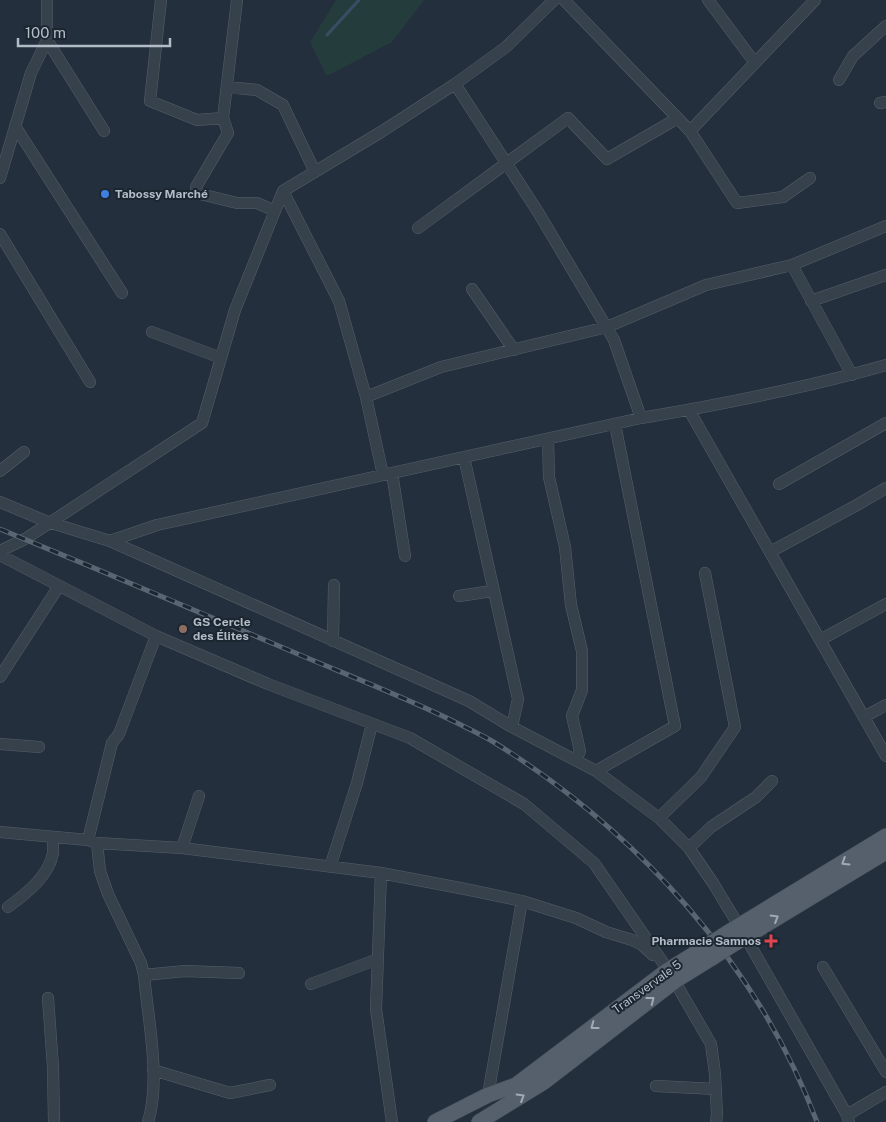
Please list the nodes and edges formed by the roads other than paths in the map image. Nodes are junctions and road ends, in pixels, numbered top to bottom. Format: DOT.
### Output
graph roads {
  1 [pos="47,0"];
  2 [pos="161,0"];
  3 [pos="237,0"];
  4 [pos="554,0"];
  5 [pos="564,0"];
  6 [pos="708,0"];
  7 [pos="815,0"];
  8 [pos="886,26"];
  9 [pos="47,40"];
  10 [pos="755,63"];
  11 [pos="838,80"];
  12 [pos="455,84"];
  13 [pos="227,87"];
  14 [pos="223,118"];
  15 [pos="678,118"];
  16 [pos="16,126"];
  17 [pos="104,131"];
  18 [pos="690,131"];
  19 [pos="506,163"];
  20 [pos="315,172"];
  21 [pos="0,178"];
  22 [pos="810,178"];
  23 [pos="283,191"];
  24 [pos="275,211"];
  25 [pos="886,226"];
  26 [pos="418,228"];
  27 [pos="0,234"];
  28 [pos="792,265"];
  29 [pos="886,275"];
  30 [pos="472,290"];
  31 [pos="122,293"];
  32 [pos="811,300"];
  33 [pos="607,327"];
  34 [pos="152,332"];
  35 [pos="514,350"];
  36 [pos="221,358"];
  37 [pos="886,365"];
  38 [pos="852,375"];
  39 [pos="90,382"];
  40 [pos="366,397"];
  41 [pos="689,410"];
  42 [pos="641,418"];
  43 [pos="886,423"];
  44 [pos="615,424"];
  45 [pos="548,439"];
  46 [pos="24,452"];
  47 [pos="464,457"];
  48 [pos="0,471"];
  49 [pos="388,474"];
  50 [pos="779,484"];
  51 [pos="886,488"];
  52 [pos="0,502"];
  53 [pos="48,522"];
  54 [pos="110,541"];
  55 [pos="0,551"];
  56 [pos="770,552"];
  57 [pos="0,555"];
  58 [pos="405,556"];
  59 [pos="706,574"];
  60 [pos="334,585"];
  61 [pos="59,586"];
  62 [pos="492,591"];
  63 [pos="459,596"];
  64 [pos="886,604"];
  65 [pos="156,636"];
  66 [pos="820,640"];
  67 [pos="333,641"];
  68 [pos="0,677"];
  69 [pos="886,706"];
  70 [pos="864,717"];
  71 [pos="372,724"];
  72 [pos="512,727"];
  73 [pos="0,744"];
  74 [pos="39,747"];
  75 [pos="886,756"];
  76 [pos="576,760"];
  77 [pos="596,771"];
  78 [pos="772,781"];
  79 [pos="199,796"];
  80 [pos="658,818"];
  81 [pos="0,832"];
  82 [pos="886,836"];
  83 [pos="52,837"];
  84 [pos="93,841"];
  85 [pos="182,848"];
  86 [pos="689,848"];
  87 [pos="886,852"];
  88 [pos="330,868"];
  89 [pos="381,873"];
  90 [pos="522,901"];
  91 [pos="8,906"];
  92 [pos="736,935"];
  93 [pos="378,960"];
  94 [pos="823,967"];
  95 [pos="239,973"];
  96 [pos="144,975"];
  97 [pos="672,975"];
  98 [pos="311,984"];
  99 [pos="48,998"];
  100 [pos="153,1070"];
  101 [pos="886,1072"];
  102 [pos="270,1085"];
  103 [pos="656,1086"];
  104 [pos="716,1089"];
  105 [pos="886,1092"];
  106 [pos="488,1095"];
  107 [pos="848,1118"];
  108 [pos="54,1122"];
  109 [pos="148,1122"];
  110 [pos="392,1122"];
  111 [pos="435,1122"];
  112 [pos="479,1122"];
  113 [pos="716,1122"];
  1 -- 9 [label="street"];
  2 -- 14 [label="street"];
  3 -- 13 [label="street"];
  4 -- 12 [label="street"];
  5 -- 15 [label="street"];
  6 -- 10 [label="street"];
  7 -- 10 [label="street"];
  8 -- 11 [label="street"];
  9 -- 16 [label="street"];
  9 -- 17 [label="street"];
  10 -- 18 [label="street"];
  12 -- 19 [label="street"];
  12 -- 20 [label="street"];
  13 -- 14 [label="street"];
  13 -- 20 [label="street"];
  14 -- 24 [label="street"];
  15 -- 18 [label="street"];
  15 -- 19 [label="street"];
  16 -- 21 [label="street"];
  16 -- 31 [label="street"];
  18 -- 22 [label="street"];
  19 -- 26 [label="street"];
  19 -- 33 [label="street"];
  20 -- 23 [label="street"];
  23 -- 24 [label="street"];
  23 -- 40 [label="street"];
  24 -- 36 [label="street"];
  25 -- 28 [label="street"];
  27 -- 39 [label="street"];
  28 -- 32 [label="street"];
  28 -- 33 [label="street"];
  29 -- 32 [label="street"];
  30 -- 35 [label="street"];
  32 -- 38 [label="street"];
  33 -- 35 [label="street"];
  33 -- 42 [label="street"];
  34 -- 36 [label="street"];
  35 -- 40 [label="street"];
  36 -- 53 [label="street"];
  37 -- 38 [label="street"];
  38 -- 41 [label="street"];
  40 -- 49 [label="street"];
  41 -- 42 [label="street"];
  41 -- 56 [label="street"];
  42 -- 44 [label="street"];
  43 -- 50 [label="street"];
  44 -- 45 [label="street"];
  44 -- 77 [label="street"];
  45 -- 47 [label="street"];
  45 -- 76 [label="street"];
  46 -- 48 [label="street"];
  47 -- 49 [label="street"];
  47 -- 62 [label="street"];
  49 -- 54 [label="street"];
  49 -- 58 [label="street"];
  51 -- 56 [label="street"];
  52 -- 53 [label="street"];
  53 -- 54 [label="street"];
  53 -- 55 [label="street"];
  54 -- 67 [label="street"];
  56 -- 66 [label="street"];
  57 -- 61 [label="street"];
  59 -- 80 [label="street"];
  60 -- 67 [label="street"];
  61 -- 65 [label="street"];
  61 -- 68 [label="street"];
  62 -- 63 [label="street"];
  62 -- 72 [label="street"];
  64 -- 66 [label="street"];
  65 -- 71 [label="street"];
  65 -- 84 [label="street"];
  66 -- 70 [label="street"];
  67 -- 72 [label="street"];
  69 -- 70 [label="street"];
  70 -- 75 [label="street"];
  71 -- 88 [label="street"];
  71 -- 97 [label="street"];
  72 -- 76 [label="street"];
  73 -- 74 [label="street"];
  76 -- 77 [label="street"];
  77 -- 80 [label="street"];
  78 -- 86 [label="street"];
  79 -- 85 [label="street"];
  80 -- 86 [label="street"];
  81 -- 83 [label="street"];
  82 -- 92 [label="main road, Transvervale 5, one-way"];
  83 -- 84 [label="street"];
  83 -- 91 [label="street"];
  84 -- 85 [label="street"];
  84 -- 96 [label="street"];
  85 -- 88 [label="street"];
  86 -- 92 [label="street"];
  92 -- 87 [label="main road, Transvervale 5, one-way"];
  88 -- 89 [label="street"];
  89 -- 90 [label="street"];
  89 -- 93 [label="street"];
  90 -- 97 [label="street"];
  90 -- 106 [label="street"];
  92 -- 97 [label="main road, Transvervale 5, bridge"];
  92 -- 107 [label="street"];
  93 -- 98 [label="street"];
  93 -- 110 [label="street"];
  94 -- 101 [label="street"];
  95 -- 96 [label="street"];
  96 -- 100 [label="street"];
  97 -- 104 [label="street"];
  97 -- 106 [label="main road, Transvervale 5, one-way"];
  112 -- 97 [label="main road, Transvervale 5, one-way"];
  99 -- 108 [label="street"];
  100 -- 102 [label="street"];
  100 -- 109 [label="street"];
  103 -- 104 [label="street"];
  104 -- 113 [label="street"];
  105 -- 107 [label="street"];
  106 -- 111 [label="main road, Transvervale 5"];
}
